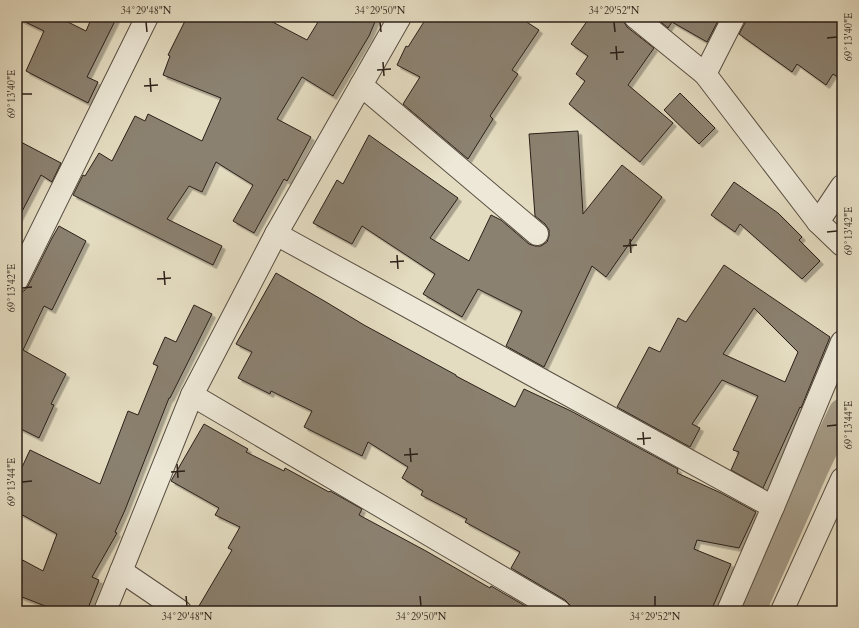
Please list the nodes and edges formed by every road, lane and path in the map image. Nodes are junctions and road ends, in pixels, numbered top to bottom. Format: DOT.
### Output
graph roads {
  1 [pos="147,17"];
  2 [pos="400,17"];
  3 [pos="635,17"];
  4 [pos="734,17"];
  5 [pos="705,74"];
  6 [pos="361,85"];
  7 [pos="842,186"];
  8 [pos="818,222"];
  9 [pos="276,234"];
  10 [pos="538,234"];
  11 [pos="842,244"];
  12 [pos="17,280"];
  13 [pos="842,342"];
  14 [pos="192,395"];
  15 [pos="842,479"];
  16 [pos="773,507"];
  17 [pos="121,571"];
  18 [pos="105,611"];
  19 [pos="180,611"];
  20 [pos="559,611"];
  21 [pos="728,611"];
  22 [pos="782,611"];
  1 -- 12 [label="street"];
  2 -- 6 [label="street"];
  3 -- 5 [label="street"];
  4 -- 5 [label="street"];
  5 -- 8 [label="street"];
  6 -- 9 [label="street"];
  6 -- 10 [label="street"];
  7 -- 8 [label="street"];
  8 -- 11 [label="street"];
  9 -- 14 [label="street"];
  9 -- 16 [label="street"];
  13 -- 16 [label="street"];
  14 -- 17 [label="street"];
  14 -- 20 [label="street"];
  15 -- 22 [label="street"];
  16 -- 21 [label="street"];
  17 -- 18 [label="street"];
  17 -- 19 [label="street"];
}
